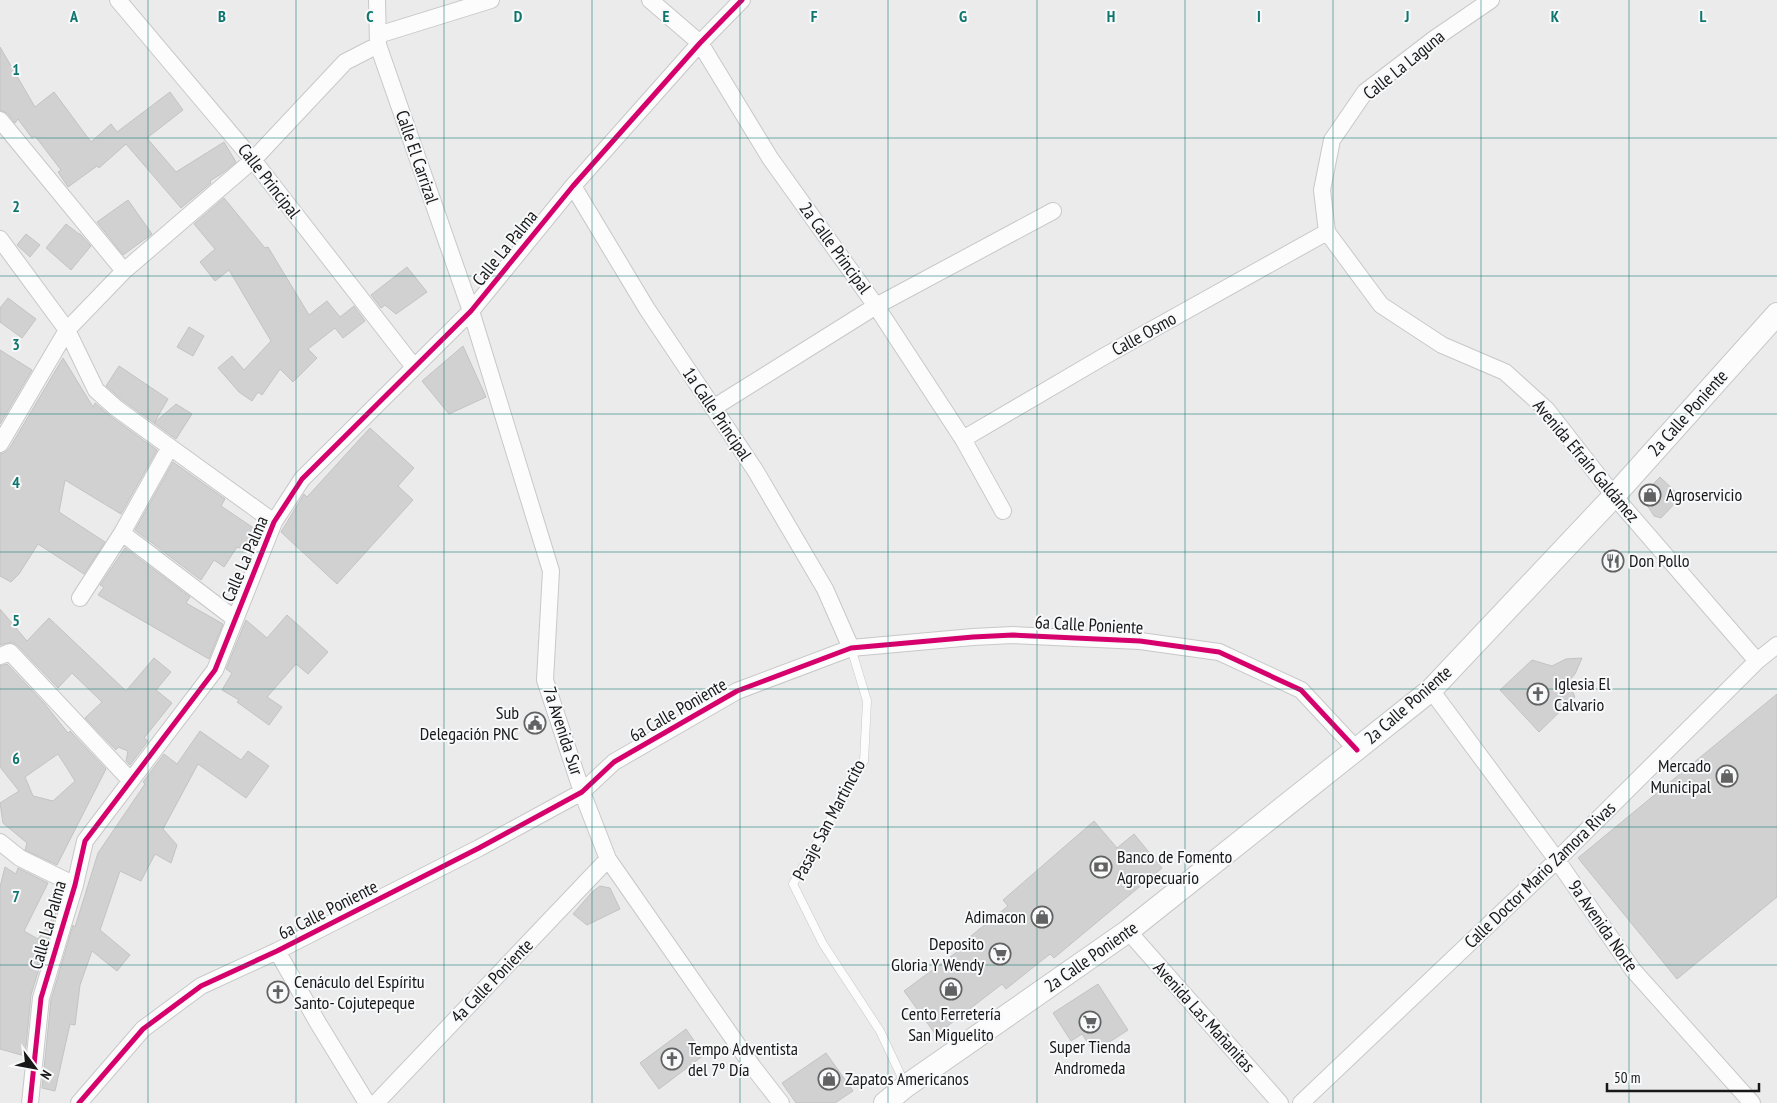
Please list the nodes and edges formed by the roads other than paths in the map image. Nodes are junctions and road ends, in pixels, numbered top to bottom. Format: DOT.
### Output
graph roads {
  1 [pos="118,0"];
  2 [pos="377,0"];
  3 [pos="491,0"];
  4 [pos="650,0"];
  5 [pos="742,0"];
  6 [pos="1491,0"];
  7 [pos="378,40"];
  8 [pos="700,43"];
  9 [pos="0,120"];
  10 [pos="253,160"];
  11 [pos="573,186"];
  12 [pos="1054,211"];
  13 [pos="1327,232"];
  14 [pos="0,239"];
  15 [pos="124,271"];
  16 [pos="876,306"];
  17 [pos="471,311"];
  18 [pos="1777,314"];
  19 [pos="67,330"];
  20 [pos="414,367"];
  21 [pos="713,408"];
  22 [pos="963,439"];
  23 [pos="0,444"];
  24 [pos="170,447"];
  25 [pos="1614,496"];
  26 [pos="1003,511"];
  27 [pos="274,522"];
  28 [pos="122,533"];
  29 [pos="80,598"];
  30 [pos="235,619"];
  31 [pos="1777,645"];
  32 [pos="851,648"];
  33 [pos="0,656"];
  34 [pos="1757,661"];
  35 [pos="1431,690"];
  36 [pos="1357,750"];
  37 [pos="130,780"];
  38 [pos="582,792"];
  39 [pos="0,842"];
  40 [pos="608,859"];
  41 [pos="1557,860"];
  42 [pos="75,885"];
  43 [pos="1128,931"];
  44 [pos="277,951"];
  45 [pos="906,1086"];
  46 [pos="30,1103"];
  47 [pos="79,1103"];
  48 [pos="367,1103"];
  49 [pos="376,1103"];
  50 [pos="781,1103"];
  51 [pos="885,1103"];
  52 [pos="1280,1103"];
  53 [pos="1301,1103"];
  54 [pos="1752,1103"];
  1 -- 10 [label="street, Calle Principal"];
  2 -- 7 [label="street, Calle El Carrizal"];
  3 -- 7 [label="street"];
  4 -- 8 [label="street, 2a Calle Principal"];
  5 -- 8 [label="street, Calle La Palma"];
  6 -- 13 [label="street, Calle La Laguna"];
  7 -- 10 [label="street"];
  7 -- 17 [label="street, Calle El Carrizal"];
  8 -- 11 [label="street, Calle La Palma"];
  8 -- 16 [label="street, 2a Calle Principal"];
  9 -- 15 [label="street"];
  10 -- 15 [label="street"];
  10 -- 20 [label="street, Calle Principal"];
  11 -- 17 [label="street, Calle La Palma"];
  11 -- 21 [label="street, 1a Calle Principal"];
  12 -- 16 [label="street"];
  13 -- 22 [label="street, Calle Osmo"];
  13 -- 25 [label="street, Avenida Efraín Galdámez"];
  14 -- 19 [label="street"];
  15 -- 19 [label="street"];
  16 -- 21 [label="street"];
  16 -- 22 [label="street, 2a Calle Principal"];
  17 -- 20 [label="street, Calle La Palma"];
  17 -- 38 [label="street, 7a Avenida Sur"];
  18 -- 25 [label="street, 2a Calle Poniente"];
  19 -- 23 [label="street"];
  19 -- 24 [label="street"];
  20 -- 27 [label="street, Calle La Palma"];
  21 -- 32 [label="street, 1a Calle Principal"];
  22 -- 26 [label="street, 2a Calle Principal"];
  24 -- 27 [label="street"];
  24 -- 28 [label="street"];
  25 -- 34 [label="street, Avenida Efraín Galdámez"];
  25 -- 35 [label="street, 2a Calle Poniente"];
  27 -- 30 [label="street, Calle La Palma"];
  28 -- 29 [label="street"];
  28 -- 30 [label="street"];
  30 -- 37 [label="street, Calle La Palma"];
  31 -- 34 [label="street, Calle Doctor Mario Zamora Rivas"];
  32 -- 36 [label="street, 6a Calle Poniente"];
  32 -- 38 [label="street, 6a Calle Poniente"];
  32 -- 45 [label="lane, Pasaje San Martincito"];
  33 -- 37 [label="street"];
  34 -- 41 [label="street, Calle Doctor Mario Zamora Rivas"];
  35 -- 36 [label="street, 2a Calle Poniente"];
  35 -- 41 [label="street, 9a Avenida Norte"];
  36 -- 43 [label="street, 2a Calle Poniente"];
  37 -- 42 [label="street, Calle La Palma"];
  38 -- 40 [label="street, 7a Avenida Sur"];
  38 -- 44 [label="street, 6a Calle Poniente"];
  39 -- 42 [label="street"];
  40 -- 49 [label="street, 4a Calle Poniente"];
  40 -- 50 [label="street, 7a Avenida Sur"];
  41 -- 53 [label="street, Calle Doctor Mario Zamora Rivas"];
  41 -- 54 [label="street, 9a Avenida Norte"];
  42 -- 46 [label="street, Calle La Palma"];
  43 -- 45 [label="street, 2a Calle Poniente"];
  43 -- 52 [label="street, Avenida Las Mañanitas"];
  44 -- 47 [label="street, 6a Calle Poniente"];
  44 -- 48 [label="street"];
  45 -- 51 [label="street, 2a Calle Poniente"];
}
